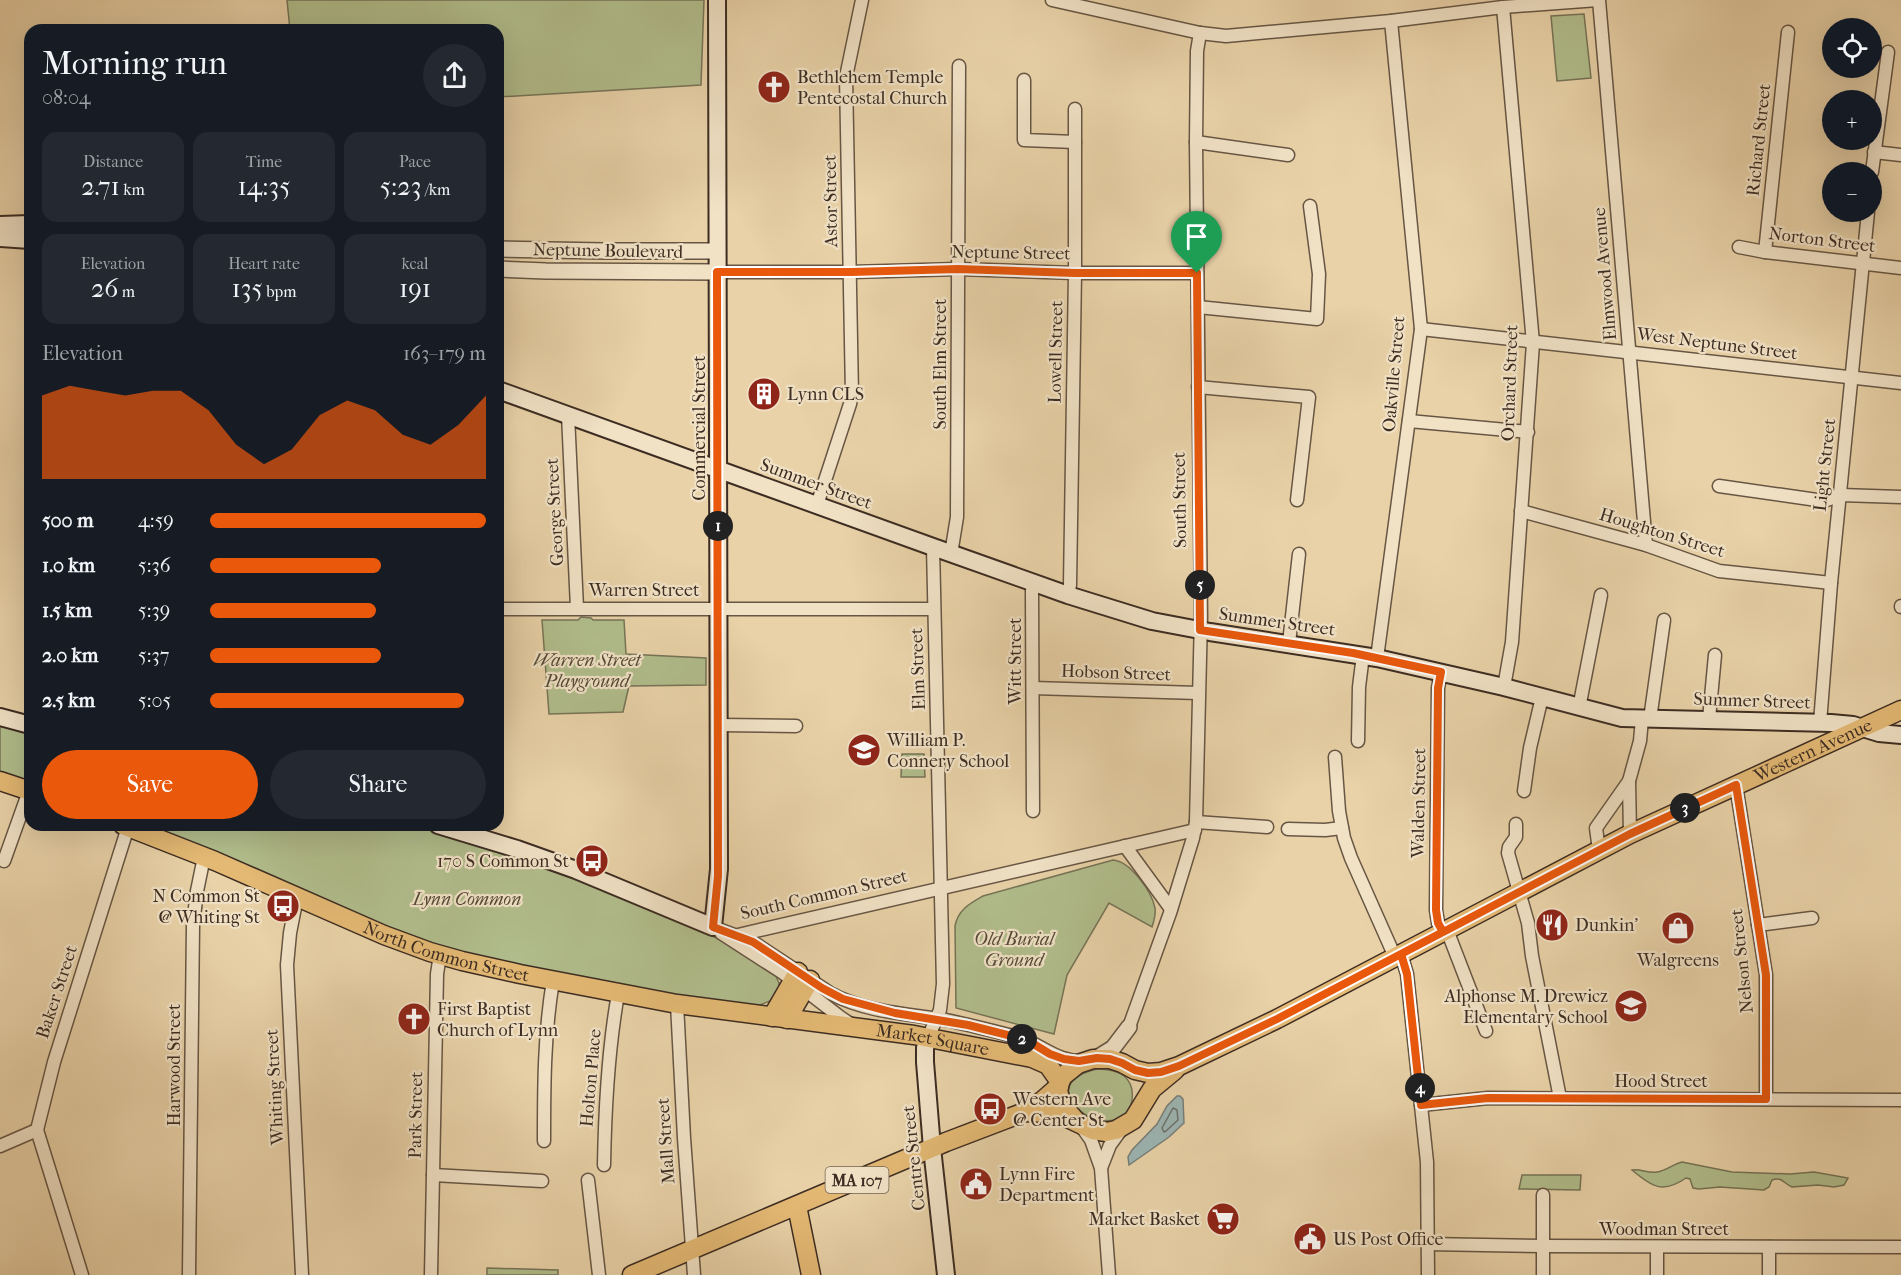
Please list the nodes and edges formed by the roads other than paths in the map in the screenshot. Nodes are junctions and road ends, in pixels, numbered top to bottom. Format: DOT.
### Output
graph roads {
  1 [pos="717,0"];
  2 [pos="862,0"];
  3 [pos="1052,0"];
  4 [pos="1599,0"];
  5 [pos="1503,8"];
  6 [pos="1390,21"];
  7 [pos="1788,32"];
  8 [pos="1200,33"];
  9 [pos="1887,52"];
  10 [pos="959,66"];
  11 [pos="1024,80"];
  12 [pos="1075,109"];
  13 [pos="1075,142"];
  14 [pos="1196,142"];
  15 [pos="1874,152"];
  16 [pos="1288,155"];
  17 [pos="1901,155"];
  18 [pos="1873,162"];
  19 [pos="1310,206"];
  20 [pos="1867,222"];
  21 [pos="24,224"];
  22 [pos="0,225"];
  23 [pos="0,238"];
  24 [pos="24,240"];
  25 [pos="1739,247"];
  26 [pos="504,249"];
  27 [pos="717,251"];
  28 [pos="1766,252"];
  29 [pos="1863,263"];
  30 [pos="1901,268"];
  31 [pos="504,269"];
  32 [pos="958,269"];
  33 [pos="717,272"];
  34 [pos="851,272"];
  35 [pos="1075,273"];
  36 [pos="1197,273"];
  37 [pos="1198,307"];
  38 [pos="1421,329"];
  39 [pos="1533,343"];
  40 [pos="1630,352"];
  41 [pos="1852,378"];
  42 [pos="1901,383"];
  43 [pos="1198,387"];
  44 [pos="504,392"];
  45 [pos="568,415"];
  46 [pos="1409,421"];
  47 [pos="1528,432"];
  48 [pos="718,470"];
  49 [pos="1719,486"];
  50 [pos="1840,495"];
  51 [pos="1901,497"];
  52 [pos="1297,500"];
  53 [pos="818,505"];
  54 [pos="1521,511"];
  55 [pos="1646,545"];
  56 [pos="933,548"];
  57 [pos="951,554"];
  58 [pos="1299,554"];
  59 [pos="1037,584"];
  60 [pos="1831,584"];
  61 [pos="1068,595"];
  62 [pos="1601,595"];
  63 [pos="577,608"];
  64 [pos="718,608"];
  65 [pos="504,609"];
  66 [pos="934,609"];
  67 [pos="1664,620"];
  68 [pos="1200,630"];
  69 [pos="1289,643"];
  70 [pos="1715,655"];
  71 [pos="1370,657"];
  72 [pos="1441,672"];
  73 [pos="1504,687"];
  74 [pos="1033,688"];
  75 [pos="1198,693"];
  76 [pos="1542,697"];
  77 [pos="1579,708"];
  78 [pos="1901,710"];
  79 [pos="0,717"];
  80 [pos="1646,719"];
  81 [pos="1709,719"];
  82 [pos="24,723"];
  83 [pos="1820,723"];
  84 [pos="718,725"];
  85 [pos="796,726"];
  86 [pos="1861,728"];
  87 [pos="1901,735"];
  88 [pos="1358,741"];
  89 [pos="1335,757"];
  90 [pos="0,781"];
  91 [pos="1629,781"];
  92 [pos="1736,785"];
  93 [pos="24,789"];
  94 [pos="1524,791"];
  95 [pos="24,805"];
  96 [pos="1033,811"];
  97 [pos="1516,824"];
  98 [pos="1195,826"];
  99 [pos="1267,827"];
  100 [pos="1342,828"];
  101 [pos="1288,829"];
  102 [pos="123,831"];
  103 [pos="138,831"];
  104 [pos="475,831"];
  105 [pos="1630,834"];
  106 [pos="1125,846"];
  107 [pos="1599,850"];
  108 [pos="204,857"];
  109 [pos="4,861"];
  110 [pos="942,888"];
  111 [pos="1519,892"];
  112 [pos="297,897"];
  113 [pos="1171,909"];
  114 [pos="1812,918"];
  115 [pos="1758,925"];
  116 [pos="713,927"];
  117 [pos="1445,931"];
  118 [pos="738,935"];
  119 [pos="441,955"];
  120 [pos="1398,956"];
  121 [pos="553,981"];
  122 [pos="801,981"];
  123 [pos="618,994"];
  124 [pos="677,1004"];
  125 [pos="780,1018"];
  126 [pos="937,1019"];
  127 [pos="1129,1027"];
  128 [pos="864,1029"];
  129 [pos="1486,1030"];
  130 [pos="928,1038"];
  131 [pos="1091,1059"];
  132 [pos="1179,1066"];
  133 [pos="1130,1068"];
  134 [pos="1059,1084"];
  135 [pos="1560,1098"];
  136 [pos="1766,1099"];
  137 [pos="1901,1100"];
  138 [pos="1421,1105"];
  139 [pos="1141,1106"];
  140 [pos="1022,1113"];
  141 [pos="1077,1122"];
  142 [pos="1123,1127"];
  143 [pos="37,1130"];
  144 [pos="544,1141"];
  145 [pos="0,1146"];
  146 [pos="932,1148"];
  147 [pos="604,1165"];
  148 [pos="1101,1168"];
  149 [pos="433,1175"];
  150 [pos="588,1180"];
  151 [pos="542,1181"];
  152 [pos="1543,1195"];
  153 [pos="797,1206"];
  154 [pos="1427,1244"];
  155 [pos="1543,1246"];
  156 [pos="1657,1247"];
  157 [pos="1769,1247"];
  158 [pos="1901,1247"];
  159 [pos="692,1250"];
  160 [pos="82,1275"];
  161 [pos="189,1275"];
  162 [pos="302,1275"];
  163 [pos="430,1275"];
  164 [pos="599,1275"];
  165 [pos="632,1275"];
  166 [pos="694,1275"];
  167 [pos="811,1275"];
  168 [pos="946,1275"];
  169 [pos="1109,1275"];
  170 [pos="1428,1275"];
  171 [pos="1543,1275"];
  172 [pos="1657,1275"];
  173 [pos="1769,1275"];
  1 -- 27 [label="main road, Commercial Street"];
  2 -- 34 [label="street, Astor Street"];
  3 -- 8 [label="street"];
  4 -- 5 [label="street"];
  4 -- 40 [label="street, Elmwood Avenue"];
  5 -- 6 [label="street"];
  5 -- 39 [label="street, Orchard Street"];
  6 -- 8 [label="street"];
  6 -- 38 [label="street, Oakville Street"];
  7 -- 28 [label="street, Richard Street"];
  8 -- 14 [label="street, South Street"];
  9 -- 15 [label="street"];
  10 -- 32 [label="street, South Elm Street"];
  11 -- 13 [label="street"];
  12 -- 13 [label="street, Lowell Street"];
  13 -- 35 [label="street, Lowell Street"];
  14 -- 16 [label="street"];
  14 -- 36 [label="street, South Street"];
  15 -- 17 [label="street"];
  15 -- 18 [label="street"];
  19 -- 37 [label="street"];
  20 -- 29 [label="street, Light Street"];
  21 -- 22 [label="main road"];
  23 -- 24 [label="main road"];
  25 -- 28 [label="street, Norton Street"];
  26 -- 27 [label="street, Neptune Boulevard"];
  27 -- 33 [label="main road, Commercial Street"];
  28 -- 29 [label="street, Norton Street"];
  29 -- 30 [label="street, Norton Street"];
  29 -- 41 [label="street, Light Street"];
  31 -- 33 [label="street, Neptune Boulevard"];
  32 -- 34 [label="street, Neptune Street"];
  32 -- 35 [label="street, Neptune Street"];
  32 -- 57 [label="street, South Elm Street"];
  33 -- 34 [label="street, Neptune Street"];
  33 -- 48 [label="main road, Commercial Street"];
  34 -- 53 [label="street, Astor Street"];
  35 -- 36 [label="street, Neptune Street"];
  35 -- 61 [label="street, Lowell Street"];
  36 -- 37 [label="street, South Street"];
  37 -- 43 [label="street, South Street"];
  38 -- 39 [label="street, West Neptune Street"];
  38 -- 46 [label="street, Oakville Street"];
  39 -- 40 [label="street, West Neptune Street"];
  39 -- 47 [label="street, Orchard Street"];
  40 -- 41 [label="street, West Neptune Street"];
  40 -- 55 [label="street, Elmwood Avenue"];
  41 -- 42 [label="street, West Neptune Street"];
  41 -- 50 [label="street, Light Street"];
  43 -- 52 [label="street"];
  43 -- 68 [label="street, South Street"];
  44 -- 45 [label="main road, Summer Street"];
  45 -- 48 [label="main road, Summer Street"];
  45 -- 63 [label="street, George Street"];
  46 -- 47 [label="street"];
  46 -- 71 [label="street, Oakville Street"];
  47 -- 54 [label="street, Orchard Street"];
  48 -- 53 [label="main road, Summer Street"];
  48 -- 64 [label="main road, Commercial Street"];
  49 -- 50 [label="street"];
  50 -- 51 [label="street"];
  50 -- 60 [label="street, Light Street"];
  53 -- 56 [label="main road, Summer Street"];
  54 -- 55 [label="street, Houghton Street"];
  54 -- 73 [label="street, Orchard Street"];
  55 -- 60 [label="street, Houghton Street"];
  56 -- 57 [label="main road, Summer Street"];
  56 -- 66 [label="street, Elm Street"];
  57 -- 59 [label="main road, Summer Street"];
  58 -- 69 [label="street"];
  59 -- 61 [label="main road, Summer Street"];
  59 -- 74 [label="street, Witt Street"];
  60 -- 83 [label="street, Light Street"];
  61 -- 68 [label="main road, Summer Street"];
  62 -- 77 [label="street"];
  63 -- 64 [label="street, Warren Street"];
  63 -- 65 [label="street, Warren Street"];
  64 -- 66 [label="street, Warren Street"];
  64 -- 84 [label="main road, Commercial Street"];
  66 -- 110 [label="street, Elm Street"];
  67 -- 80 [label="street"];
  68 -- 69 [label="main road, Summer Street"];
  68 -- 75 [label="street, South Street"];
  69 -- 71 [label="main road, Summer Street"];
  70 -- 81 [label="street"];
  71 -- 72 [label="main road, Summer Street"];
  71 -- 88 [label="street, Oakville Street"];
  72 -- 73 [label="main road, Summer Street"];
  72 -- 117 [label="street, Walden Street"];
  73 -- 76 [label="main road, Summer Street"];
  74 -- 75 [label="street, Hobson Street"];
  74 -- 96 [label="street, Witt Street"];
  75 -- 98 [label="street, South Street"];
  76 -- 77 [label="main road, Summer Street"];
  76 -- 94 [label="street"];
  77 -- 80 [label="main road, Summer Street"];
  78 -- 86 [label="main road, Western Avenue"];
  79 -- 82 [label="main road"];
  80 -- 81 [label="main road, Summer Street"];
  80 -- 91 [label="street"];
  81 -- 83 [label="main road, Summer Street"];
  83 -- 86 [label="main road, Summer Street"];
  84 -- 85 [label="street"];
  84 -- 116 [label="main road, Commercial Street"];
  86 -- 87 [label="main road, Summer Street"];
  86 -- 92 [label="main road, Western Avenue"];
  89 -- 100 [label="street"];
  90 -- 93 [label="main road"];
  91 -- 105 [label="street"];
  91 -- 107 [label="street"];
  92 -- 105 [label="main road, Western Avenue"];
  92 -- 115 [label="street, Nelson Street"];
  95 -- 109 [label="street"];
  97 -- 111 [label="street"];
  98 -- 99 [label="street, South Common Street"];
  98 -- 106 [label="street, South Common Street"];
  98 -- 113 [label="street, South Street"];
  100 -- 101 [label="street"];
  100 -- 120 [label="street"];
  102 -- 143 [label="street, Baker Street"];
  103 -- 108 [label="main road, North Common Street"];
  104 -- 116 [label="main road, South Common Street"];
  105 -- 107 [label="main road, Western Avenue"];
  106 -- 110 [label="street, South Common Street"];
  106 -- 113 [label="street"];
  107 -- 111 [label="main road, Western Avenue"];
  108 -- 112 [label="main road, North Common Street"];
  108 -- 161 [label="street, Harwood Street"];
  110 -- 118 [label="street, South Common Street"];
  110 -- 126 [label="street, Elm Street"];
  111 -- 117 [label="main road, Western Avenue"];
  111 -- 135 [label="street"];
  112 -- 119 [label="main road, North Common Street"];
  112 -- 162 [label="street, Whiting Street"];
  113 -- 127 [label="street, South Street"];
  114 -- 115 [label="street"];
  115 -- 136 [label="street, Nelson Street"];
  116 -- 118 [label="street, South Common Street"];
  116 -- 122 [label="street, Market Square"];
  117 -- 120 [label="main road, Western Avenue"];
  117 -- 129 [label="street, Walden Street"];
  118 -- 122 [label="street, Market Square"];
  119 -- 121 [label="main road, North Common Street"];
  119 -- 149 [label="street, Park Street"];
  120 -- 132 [label="main road, Western Avenue"];
  120 -- 138 [label="street"];
  121 -- 123 [label="main road, North Common Street"];
  121 -- 144 [label="street"];
  122 -- 125 [label="main road"];
  122 -- 126 [label="street, Market Square"];
  122 -- 128 [label="street, Market Square"];
  123 -- 124 [label="main road, North Common Street"];
  123 -- 147 [label="street, Holton Place"];
  124 -- 125 [label="main road, North Common Street"];
  124 -- 159 [label="street, Mall Street"];
  125 -- 128 [label="main road, Market Square"];
  126 -- 130 [label="street, Elm Street"];
  126 -- 131 [label="street, Market Square"];
  127 -- 131 [label="street, South Street"];
  127 -- 133 [label="street, South Street"];
  128 -- 130 [label="main road, Market Square"];
  130 -- 134 [label="main road, Market Square"];
  130 -- 146 [label="main road, Centre Street"];
  131 -- 133 [label="main road, Western Avenue"];
  131 -- 134 [label="main road, MA 107"];
  132 -- 133 [label="main road, Western Avenue"];
  132 -- 139 [label="main road, Western Avenue"];
  133 -- 139 [label="main road"];
  134 -- 140 [label="main road, MA 107"];
  134 -- 141 [label="main road"];
  135 -- 136 [label="street, Hood Street"];
  135 -- 138 [label="street, Hood Street"];
  136 -- 137 [label="street, Hood Street"];
  138 -- 154 [label="street"];
  139 -- 142 [label="main road, Western Avenue"];
  140 -- 141 [label="main road, MA 107"];
  140 -- 146 [label="main road, MA 107"];
  141 -- 142 [label="main road, MA 107"];
  141 -- 148 [label="street"];
  142 -- 148 [label="street"];
  143 -- 145 [label="street"];
  143 -- 160 [label="street"];
  146 -- 153 [label="main road, MA 107"];
  146 -- 168 [label="main road, Centre Street"];
  148 -- 169 [label="street"];
  149 -- 151 [label="street"];
  149 -- 163 [label="street, Park Street"];
  150 -- 164 [label="street"];
  152 -- 155 [label="street"];
  153 -- 159 [label="main road, MA 107"];
  153 -- 167 [label="main road"];
  154 -- 155 [label="street, Woodman Street"];
  154 -- 170 [label="street"];
  155 -- 156 [label="street, Woodman Street"];
  155 -- 171 [label="street"];
  156 -- 157 [label="street, Woodman Street"];
  156 -- 172 [label="street"];
  157 -- 158 [label="street, Woodman Street"];
  157 -- 173 [label="street"];
  159 -- 165 [label="main road, MA 107"];
  159 -- 166 [label="street, Mall Street"];
}
